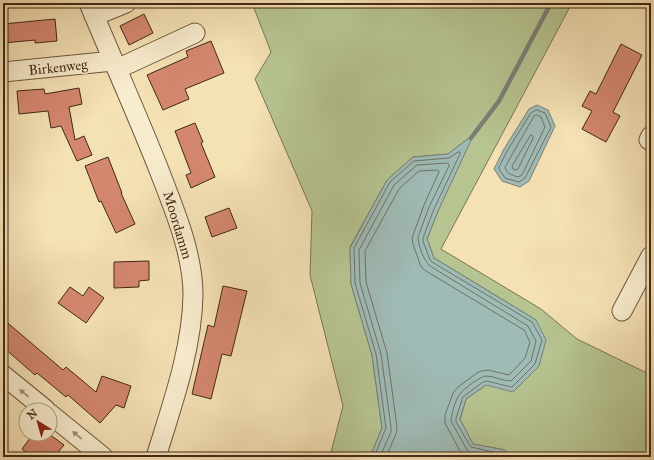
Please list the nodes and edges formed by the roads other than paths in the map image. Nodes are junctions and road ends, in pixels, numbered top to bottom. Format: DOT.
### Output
graph roads {
  1 [pos="126,3"];
  2 [pos="92,9"];
  3 [pos="195,33"];
  4 [pos="115,65"];
  5 [pos="3,72"];
  6 [pos="651,256"];
  7 [pos="622,311"];
  8 [pos="3,375"];
  9 [pos="36,402"];
  10 [pos="58,420"];
  11 [pos="103,457"];
  12 [pos="156,457"];
  1 -- 2 [label="street"];
  2 -- 4 [label="street, Moordamm"];
  3 -- 4 [label="street, Birkenweg"];
  4 -- 5 [label="street, Birkenweg"];
  4 -- 12 [label="street, Moordamm"];
  6 -- 7 [label="street"];
  9 -- 8 [label="street, one-way"];
  11 -- 10 [label="street, one-way"];
}
